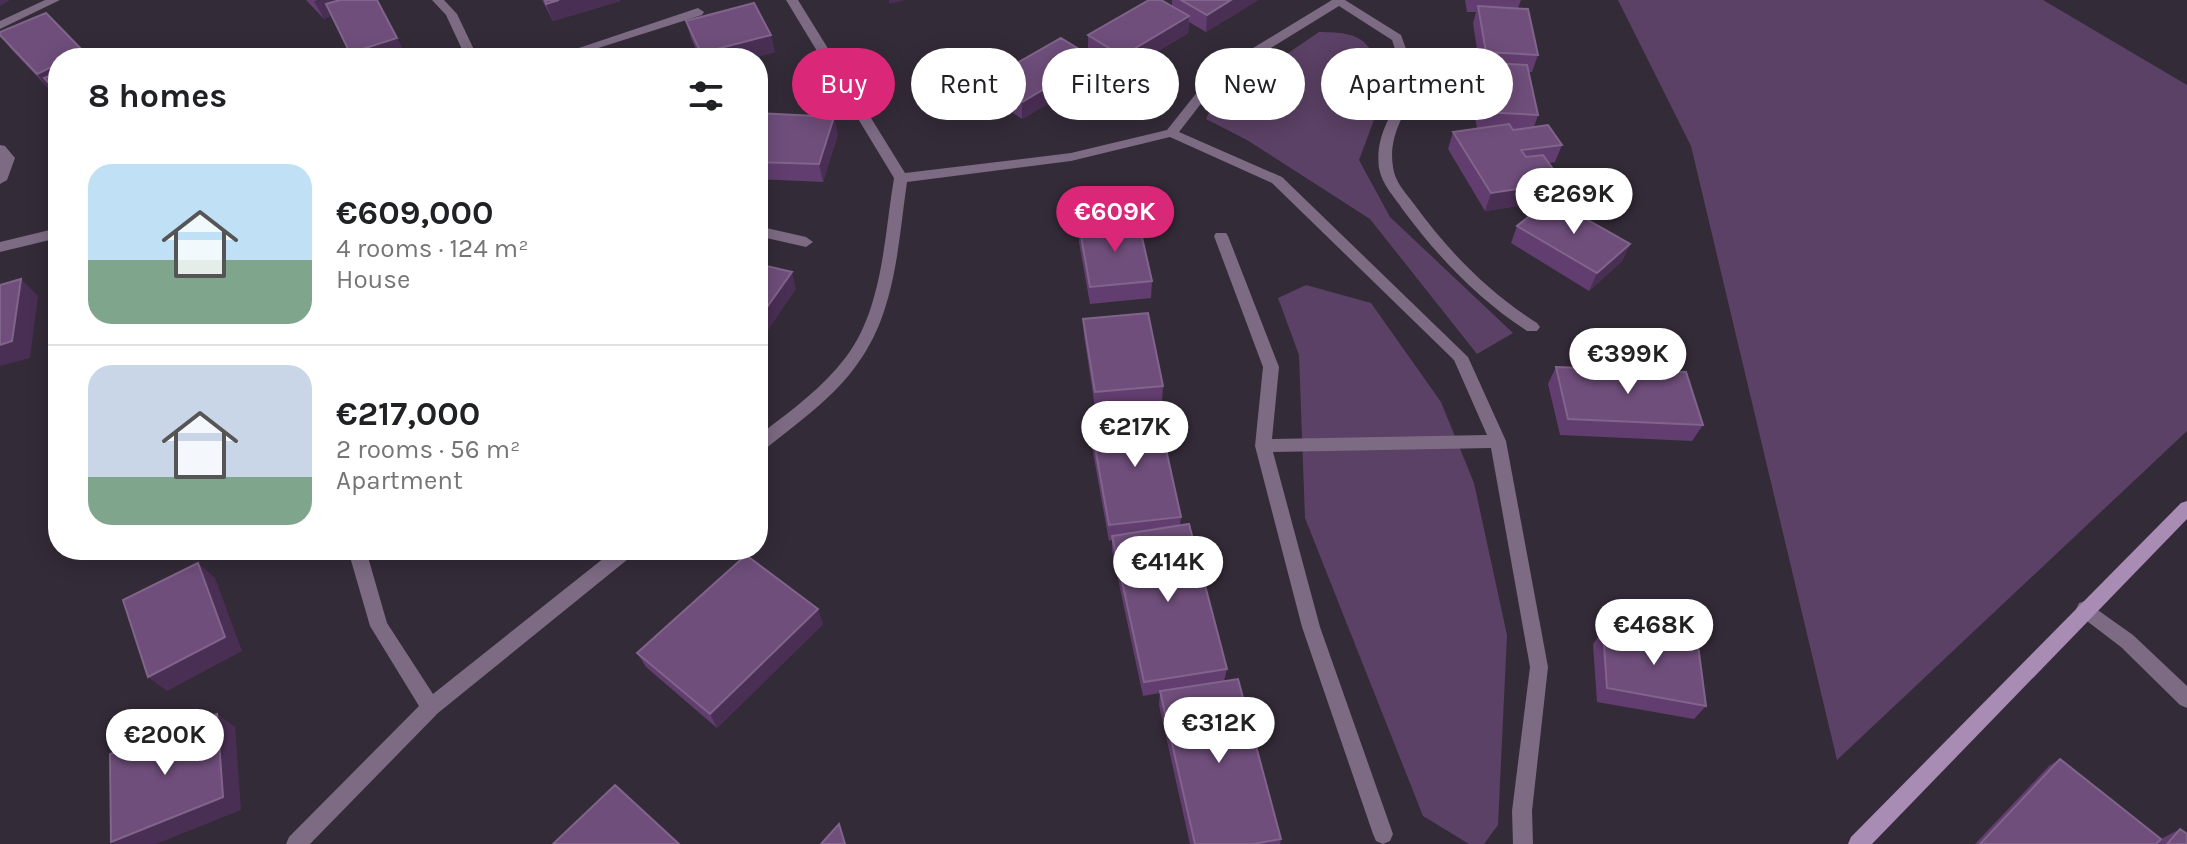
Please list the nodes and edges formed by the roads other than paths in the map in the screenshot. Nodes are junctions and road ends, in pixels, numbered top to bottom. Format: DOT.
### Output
graph roads {
  1 [pos="54,0"];
  2 [pos="438,0"];
  3 [pos="792,0"];
  4 [pos="1339,0"];
  5 [pos="698,12"];
  6 [pos="0,25"];
  7 [pos="467,48"];
  8 [pos="586,48"];
  9 [pos="1171,133"];
  10 [pos="0,149"];
  11 [pos="901,178"];
  12 [pos="0,180"];
  13 [pos="768,233"];
  14 [pos="48,235"];
  15 [pos="1221,236"];
  16 [pos="806,242"];
  17 [pos="0,247"];
  18 [pos="1532,327"];
  19 [pos="768,437"];
  20 [pos="1498,441"];
  21 [pos="1263,446"];
  22 [pos="2187,508"];
  23 [pos="360,560"];
  24 [pos="615,560"];
  25 [pos="2085,609"];
  26 [pos="2187,699"];
  27 [pos="431,707"];
  28 [pos="1383,834"];
  29 [pos="296,844"];
  30 [pos="1523,844"];
  31 [pos="1858,844"];
  1 -- 6 [label="street"];
  2 -- 7 [label="street"];
  3 -- 11 [label="street"];
  4 -- 9 [label="street"];
  4 -- 18 [label="street"];
  5 -- 8 [label="street"];
  9 -- 11 [label="street"];
  9 -- 20 [label="street"];
  10 -- 12 [label="street"];
  11 -- 19 [label="street"];
  13 -- 16 [label="street"];
  14 -- 17 [label="street"];
  15 -- 21 [label="street"];
  20 -- 21 [label="street"];
  20 -- 30 [label="street"];
  21 -- 28 [label="street"];
  22 -- 25 [label="main road"];
  23 -- 27 [label="street"];
  24 -- 27 [label="street"];
  25 -- 26 [label="street"];
  25 -- 31 [label="main road"];
  27 -- 29 [label="street"];
}
